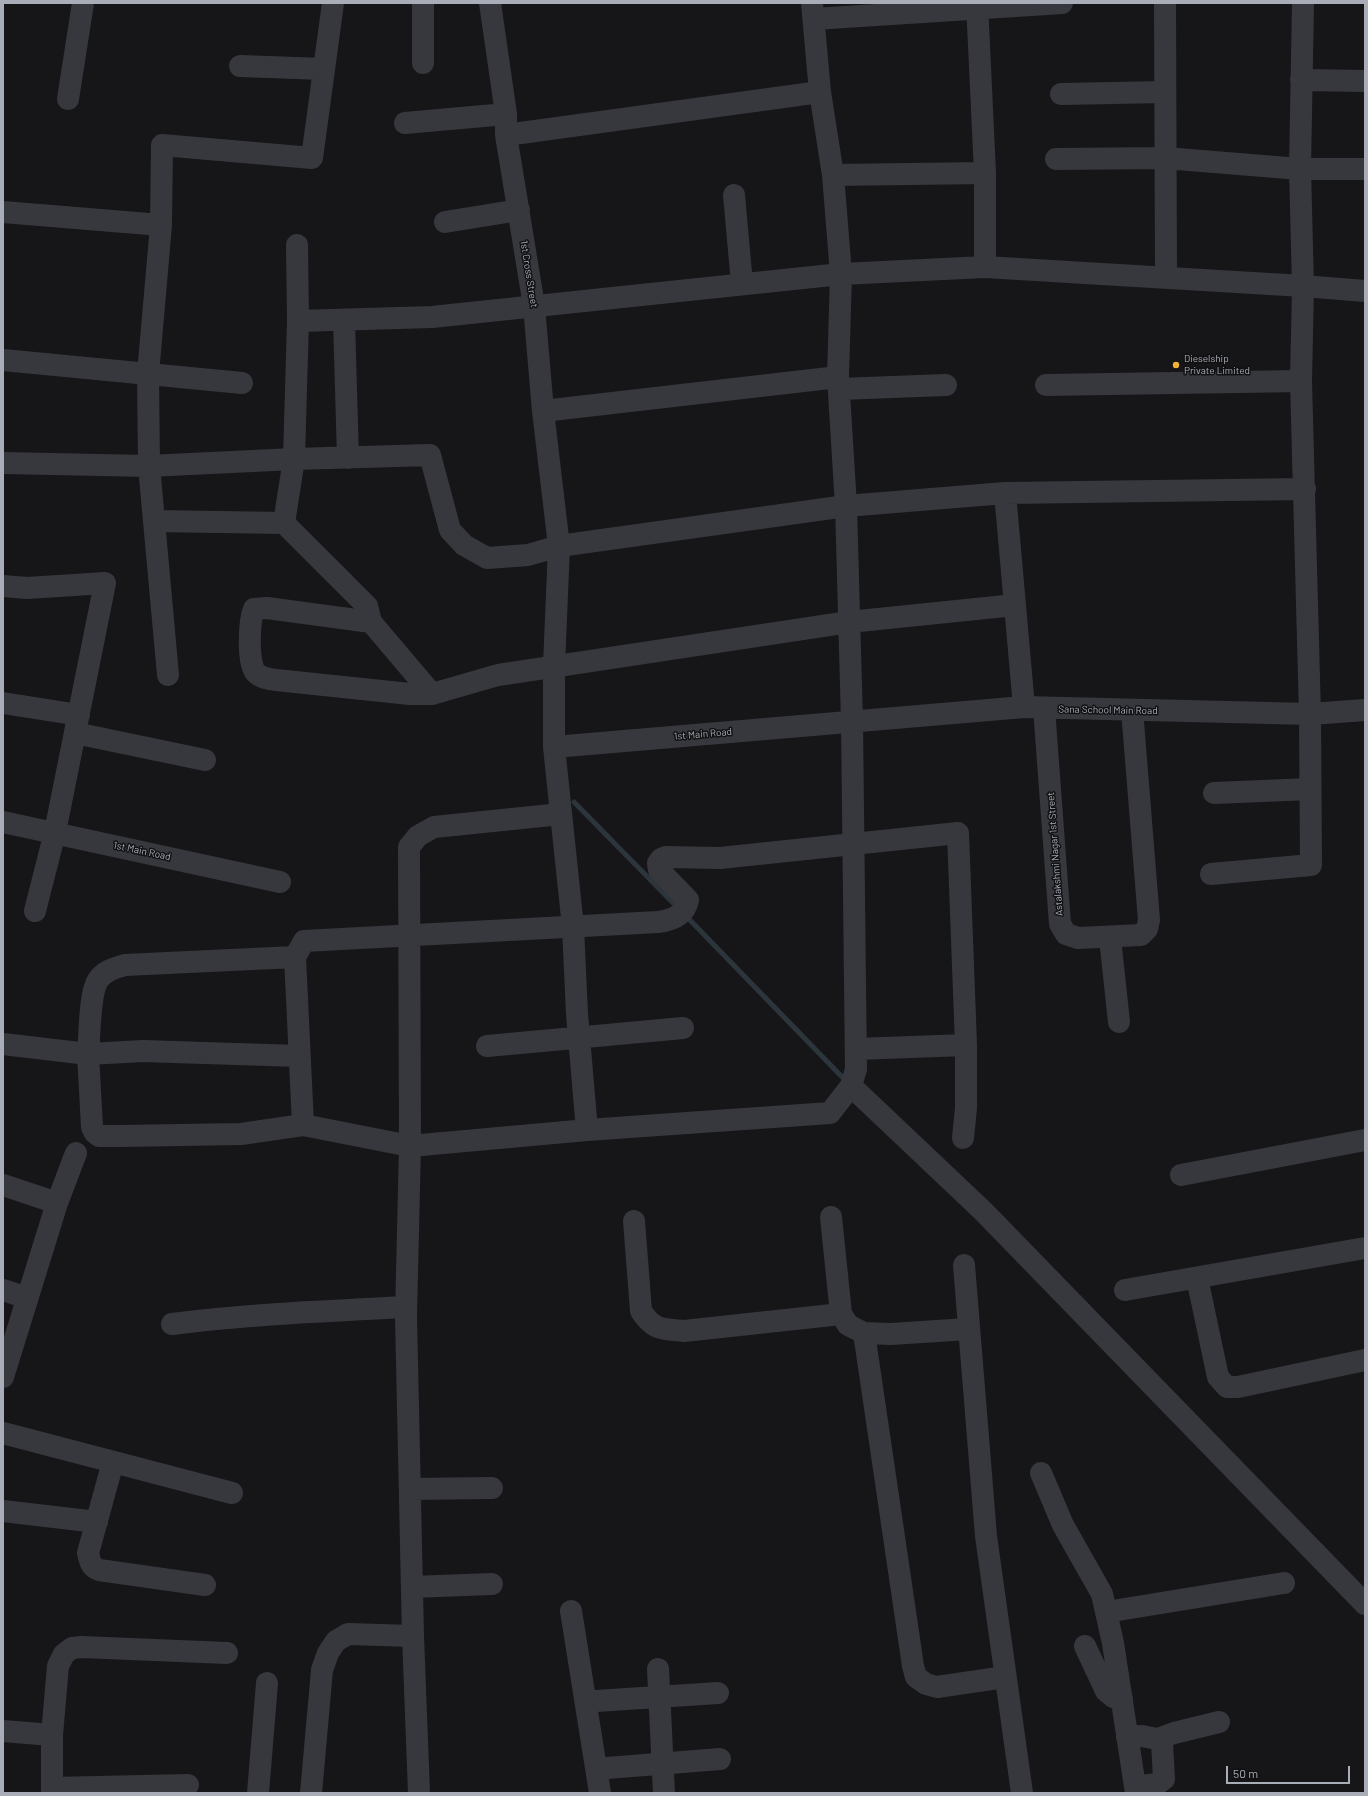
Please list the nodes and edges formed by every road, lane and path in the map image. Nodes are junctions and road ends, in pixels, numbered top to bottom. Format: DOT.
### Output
graph roads {
  1 [pos="83,3"];
  2 [pos="333,3"];
  3 [pos="422,3"];
  4 [pos="490,3"];
  5 [pos="1062,3"];
  6 [pos="1165,3"];
  7 [pos="1303,3"];
  8 [pos="977,6"];
  9 [pos="813,11"];
  10 [pos="423,64"];
  11 [pos="240,66"];
  12 [pos="324,69"];
  13 [pos="1301,80"];
  14 [pos="1365,81"];
  15 [pos="820,92"];
  16 [pos="1165,92"];
  17 [pos="1061,94"];
  18 [pos="68,99"];
  19 [pos="405,123"];
  20 [pos="506,125"];
  21 [pos="1165,158"];
  22 [pos="1056,159"];
  23 [pos="1300,169"];
  24 [pos="1365,169"];
  25 [pos="985,173"];
  26 [pos="833,175"];
  27 [pos="734,195"];
  28 [pos="519,210"];
  29 [pos="3,212"];
  30 [pos="445,222"];
  31 [pos="161,225"];
  32 [pos="297,245"];
  33 [pos="985,267"];
  34 [pos="841,274"];
  35 [pos="1166,278"];
  36 [pos="742,284"];
  37 [pos="1303,286"];
  38 [pos="1365,291"];
  39 [pos="534,306"];
  40 [pos="344,320"];
  41 [pos="298,321"];
  42 [pos="3,360"];
  43 [pos="148,374"];
  44 [pos="1301,381"];
  45 [pos="242,383"];
  46 [pos="838,383"];
  47 [pos="946,385"];
  48 [pos="1046,385"];
  49 [pos="543,411"];
  50 [pos="348,458"];
  51 [pos="294,459"];
  52 [pos="3,463"];
  53 [pos="150,466"];
  54 [pos="1305,489"];
  55 [pos="1006,493"];
  56 [pos="846,506"];
  57 [pos="154,521"];
  58 [pos="284,523"];
  59 [pos="559,546"];
  60 [pos="3,586"];
  61 [pos="1015,605"];
  62 [pos="371,622"];
  63 [pos="849,622"];
  64 [pos="554,666"];
  65 [pos="168,675"];
  66 [pos="432,694"];
  67 [pos="3,703"];
  68 [pos="1034,708"];
  69 [pos="1132,710"];
  70 [pos="1365,710"];
  71 [pos="1310,714"];
  72 [pos="852,722"];
  73 [pos="77,724"];
  74 [pos="554,747"];
  75 [pos="205,760"];
  76 [pos="1310,789"];
  77 [pos="1214,793"];
  78 [pos="561,814"];
  79 [pos="3,822"];
  80 [pos="55,832"];
  81 [pos="853,845"];
  82 [pos="1211,874"];
  83 [pos="280,882"];
  84 [pos="35,912"];
  85 [pos="573,927"];
  86 [pos="408,935"];
  87 [pos="1110,938"];
  88 [pos="295,957"];
  89 [pos="1119,1022"];
  90 [pos="683,1028"];
  91 [pos="579,1037"];
  92 [pos="3,1044"];
  93 [pos="966,1045"];
  94 [pos="487,1046"];
  95 [pos="856,1049"];
  96 [pos="88,1054"];
  97 [pos="299,1056"];
  98 [pos="851,1086"];
  99 [pos="302,1125"];
  100 [pos="587,1130"];
  101 [pos="963,1138"];
  102 [pos="1365,1142"];
  103 [pos="410,1146"];
  104 [pos="76,1153"];
  105 [pos="1181,1175"];
  106 [pos="3,1185"];
  107 [pos="57,1203"];
  108 [pos="831,1217"];
  109 [pos="634,1221"];
  110 [pos="1365,1248"];
  111 [pos="964,1265"];
  112 [pos="1197,1278"];
  113 [pos="3,1290"];
  114 [pos="1125,1290"];
  115 [pos="27,1298"];
  116 [pos="406,1306"];
  117 [pos="841,1314"];
  118 [pos="172,1324"];
  119 [pos="968,1329"];
  120 [pos="864,1333"];
  121 [pos="1365,1360"];
  122 [pos="3,1377"];
  123 [pos="3,1433"];
  124 [pos="114,1462"];
  125 [pos="1041,1473"];
  126 [pos="492,1488"];
  127 [pos="410,1489"];
  128 [pos="232,1493"];
  129 [pos="3,1511"];
  130 [pos="97,1522"];
  131 [pos="1284,1583"];
  132 [pos="492,1584"];
  133 [pos="205,1585"];
  134 [pos="412,1587"];
  135 [pos="1365,1604"];
  136 [pos="571,1611"];
  137 [pos="1106,1612"];
  138 [pos="413,1636"];
  139 [pos="1085,1646"];
  140 [pos="227,1654"];
  141 [pos="658,1669"];
  142 [pos="1006,1677"];
  143 [pos="267,1682"];
  144 [pos="718,1693"];
  145 [pos="659,1697"];
  146 [pos="1122,1699"];
  147 [pos="596,1701"];
  148 [pos="1219,1722"];
  149 [pos="3,1731"];
  150 [pos="52,1735"];
  151 [pos="1127,1737"];
  152 [pos="1162,1740"];
  153 [pos="720,1760"];
  154 [pos="662,1763"];
  155 [pos="607,1768"];
  156 [pos="188,1785"];
  157 [pos="1136,1790"];
  158 [pos="52,1791"];
  159 [pos="258,1793"];
  160 [pos="311,1793"];
  161 [pos="419,1793"];
  162 [pos="600,1793"];
  163 [pos="664,1793"];
  164 [pos="1022,1793"];
  1 -- 18 [label="street"];
  2 -- 12 [label="street"];
  3 -- 10 [label="street"];
  4 -- 20 [label="street, 1st Cross Street"];
  5 -- 8 [label="street"];
  6 -- 16 [label="street"];
  7 -- 13 [label="street"];
  8 -- 9 [label="street"];
  8 -- 25 [label="street"];
  9 -- 15 [label="street"];
  11 -- 12 [label="street"];
  12 -- 31 [label="street"];
  13 -- 14 [label="street"];
  13 -- 23 [label="street"];
  15 -- 20 [label="street"];
  15 -- 26 [label="street"];
  16 -- 17 [label="street"];
  16 -- 21 [label="street"];
  19 -- 20 [label="street"];
  20 -- 28 [label="street, 1st Cross Street"];
  21 -- 22 [label="street"];
  21 -- 23 [label="street"];
  21 -- 35 [label="street"];
  23 -- 24 [label="street"];
  23 -- 37 [label="street"];
  25 -- 26 [label="street"];
  25 -- 33 [label="street"];
  26 -- 34 [label="street"];
  27 -- 36 [label="street"];
  28 -- 30 [label="street"];
  28 -- 39 [label="street, 1st Cross Street"];
  29 -- 31 [label="street"];
  31 -- 43 [label="street"];
  32 -- 41 [label="street"];
  33 -- 34 [label="street"];
  33 -- 35 [label="street"];
  34 -- 36 [label="street"];
  34 -- 46 [label="street"];
  35 -- 37 [label="street"];
  36 -- 39 [label="street"];
  37 -- 38 [label="street"];
  37 -- 44 [label="street"];
  39 -- 40 [label="street"];
  39 -- 49 [label="street, 1st Cross Street"];
  40 -- 41 [label="street"];
  40 -- 50 [label="street"];
  41 -- 51 [label="street"];
  42 -- 43 [label="street"];
  43 -- 45 [label="street"];
  43 -- 53 [label="street"];
  44 -- 48 [label="street"];
  44 -- 54 [label="street"];
  46 -- 47 [label="street"];
  46 -- 49 [label="street"];
  46 -- 56 [label="street"];
  49 -- 59 [label="street, 1st Cross Street"];
  50 -- 51 [label="street"];
  50 -- 59 [label="street"];
  51 -- 53 [label="street"];
  51 -- 58 [label="street"];
  52 -- 53 [label="street"];
  53 -- 57 [label="street"];
  54 -- 55 [label="street"];
  54 -- 71 [label="street"];
  55 -- 56 [label="street"];
  55 -- 61 [label="street, Astalakshmi Nagar 1st Street"];
  56 -- 59 [label="street"];
  56 -- 63 [label="street"];
  57 -- 58 [label="street"];
  57 -- 65 [label="street"];
  58 -- 62 [label="street"];
  59 -- 64 [label="street, 1st Cross Street"];
  60 -- 73 [label="street"];
  61 -- 63 [label="street"];
  61 -- 68 [label="street, Astalakshmi Nagar 1st Street"];
  62 -- 66 [label="street"];
  62 -- 66 [label="street"];
  63 -- 64 [label="street"];
  63 -- 72 [label="street"];
  64 -- 66 [label="street"];
  64 -- 74 [label="street, 1st Cross Street"];
  67 -- 73 [label="street"];
  68 -- 69 [label="street, Sana School Main Road"];
  68 -- 72 [label="street, Sana School Main Road"];
  68 -- 87 [label="street, Astalakshmi Nagar 1st Street"];
  69 -- 71 [label="street, Sana School Main Road"];
  69 -- 87 [label="street, Astalakshmi Nagar 1st Street"];
  70 -- 71 [label="street, Sana School Main Road"];
  71 -- 76 [label="street"];
  72 -- 74 [label="street, 1st Main Road"];
  72 -- 81 [label="street"];
  73 -- 75 [label="street"];
  73 -- 80 [label="street"];
  74 -- 78 [label="street, 1st Cross Street"];
  76 -- 77 [label="street"];
  76 -- 82 [label="street"];
  78 -- 85 [label="street, 1st Cross Street"];
  78 -- 86 [label="street"];
  79 -- 80 [label="street, 1st Main Road"];
  80 -- 83 [label="street, 1st Main Road"];
  80 -- 84 [label="street"];
  81 -- 85 [label="street"];
  81 -- 93 [label="street"];
  81 -- 95 [label="street"];
  85 -- 86 [label="street"];
  85 -- 91 [label="street, 1st Cross Street"];
  86 -- 88 [label="street"];
  86 -- 103 [label="street"];
  87 -- 89 [label="street"];
  88 -- 96 [label="street"];
  88 -- 97 [label="street"];
  90 -- 91 [label="street"];
  91 -- 94 [label="street"];
  91 -- 100 [label="street, 1st Cross Street"];
  92 -- 96 [label="street"];
  93 -- 95 [label="street"];
  93 -- 101 [label="street"];
  95 -- 98 [label="street"];
  96 -- 97 [label="street"];
  96 -- 99 [label="street"];
  97 -- 99 [label="street"];
  98 -- 100 [label="street"];
  98 -- 135 [label="street"];
  99 -- 103 [label="street"];
  100 -- 103 [label="street"];
  102 -- 105 [label="street"];
  103 -- 116 [label="street"];
  104 -- 107 [label="street"];
  106 -- 107 [label="street"];
  107 -- 115 [label="street"];
  108 -- 117 [label="street"];
  109 -- 117 [label="street"];
  110 -- 112 [label="street"];
  111 -- 119 [label="street"];
  112 -- 114 [label="street"];
  112 -- 121 [label="street"];
  113 -- 115 [label="street"];
  115 -- 122 [label="street"];
  116 -- 118 [label="street"];
  116 -- 127 [label="street"];
  117 -- 120 [label="street"];
  119 -- 120 [label="street"];
  119 -- 142 [label="street"];
  120 -- 142 [label="street"];
  123 -- 124 [label="street"];
  124 -- 128 [label="street"];
  124 -- 130 [label="street"];
  125 -- 137 [label="street"];
  126 -- 127 [label="street"];
  127 -- 134 [label="street"];
  129 -- 130 [label="street"];
  130 -- 133 [label="street"];
  131 -- 137 [label="street"];
  132 -- 134 [label="street"];
  134 -- 138 [label="street"];
  136 -- 162 [label="street"];
  137 -- 146 [label="street"];
  138 -- 160 [label="street"];
  138 -- 161 [label="street"];
  139 -- 146 [label="street"];
  140 -- 150 [label="street"];
  141 -- 145 [label="street"];
  142 -- 164 [label="street"];
  143 -- 159 [label="street"];
  144 -- 145 [label="street"];
  145 -- 147 [label="street"];
  145 -- 154 [label="street"];
  146 -- 151 [label="street"];
  148 -- 152 [label="street"];
  149 -- 150 [label="street"];
  150 -- 158 [label="street"];
  151 -- 152 [label="street"];
  151 -- 157 [label="street"];
  152 -- 157 [label="street"];
  153 -- 154 [label="street"];
  154 -- 155 [label="street"];
  154 -- 163 [label="street"];
  156 -- 158 [label="street"];
}
